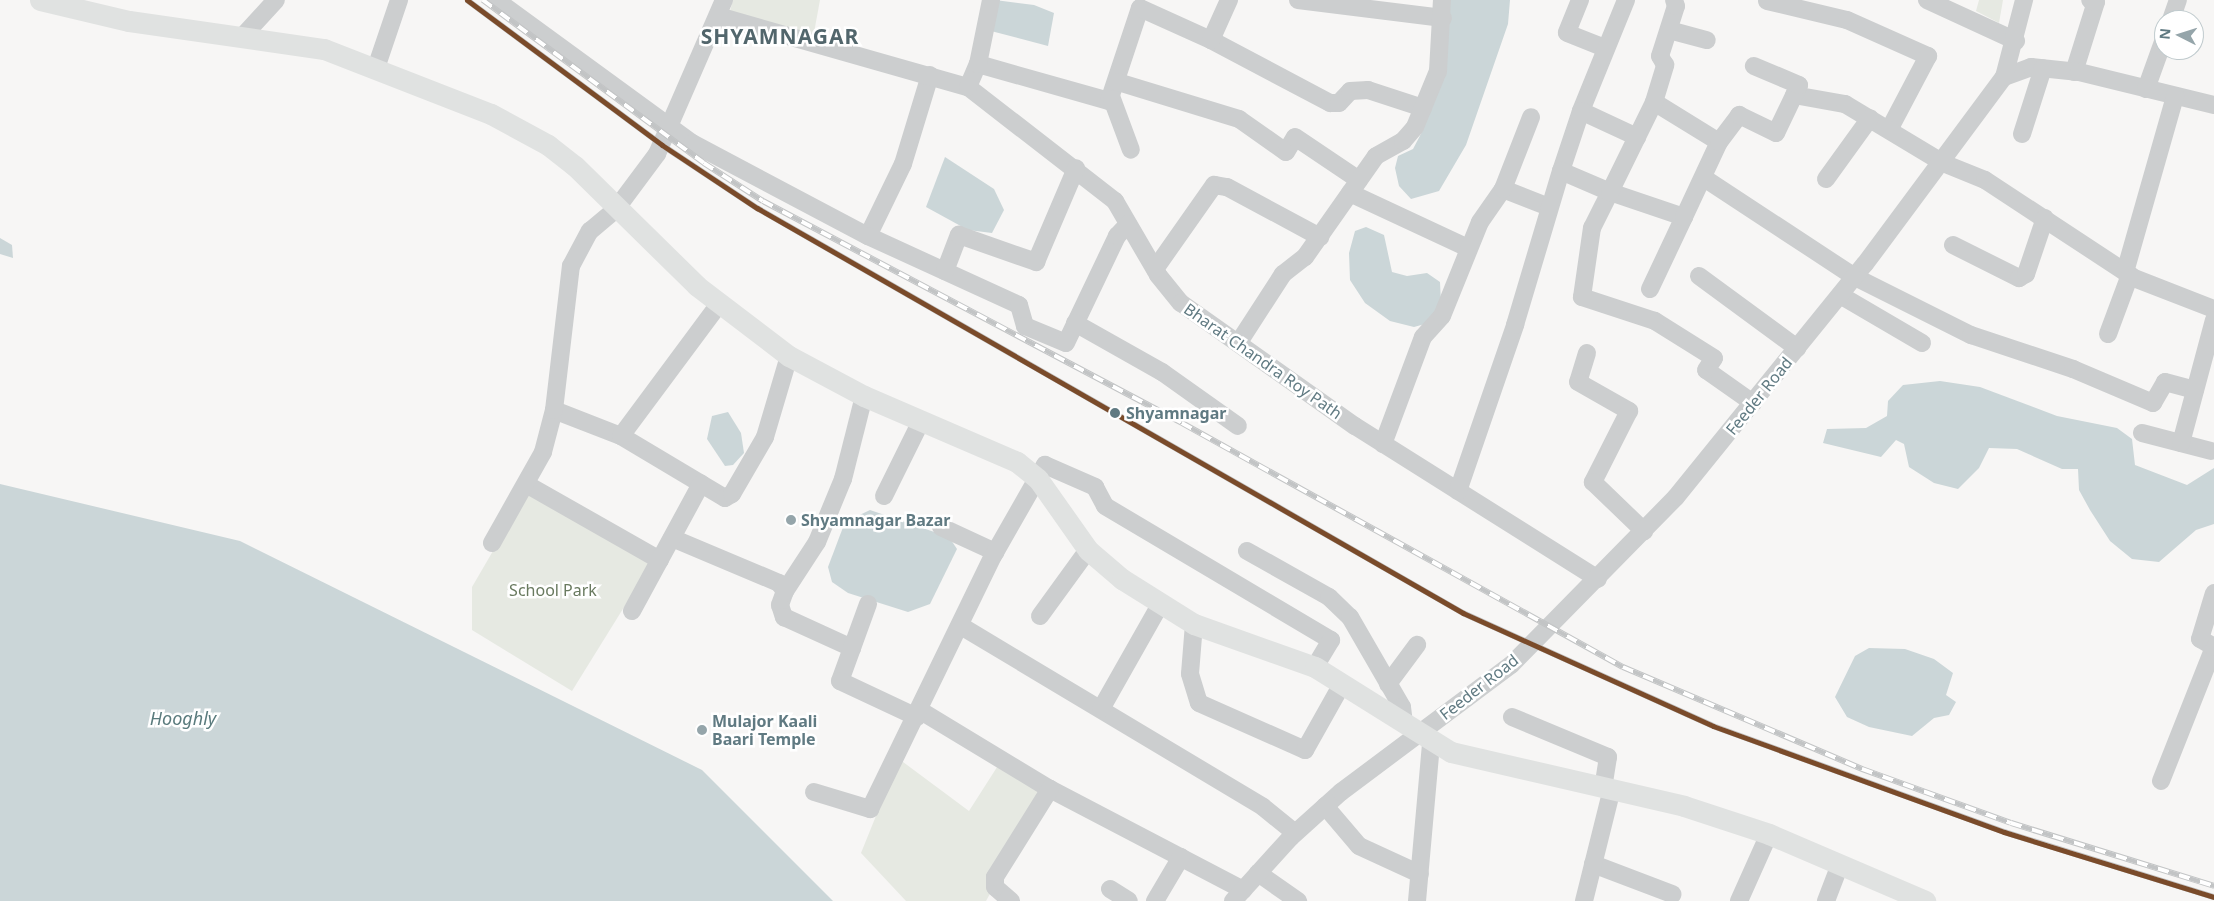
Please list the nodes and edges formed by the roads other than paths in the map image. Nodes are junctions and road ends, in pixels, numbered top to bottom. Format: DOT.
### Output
graph roads {
  1 [pos="276,0"];
  2 [pos="399,0"];
  3 [pos="496,0"];
  4 [pos="991,0"];
  5 [pos="1229,0"];
  6 [pos="1298,0"];
  7 [pos="1442,0"];
  8 [pos="1580,0"];
  9 [pos="1626,0"];
  10 [pos="1674,0"];
  11 [pos="1927,0"];
  12 [pos="2024,0"];
  13 [pos="2090,0"];
  14 [pos="46,1"];
  15 [pos="1767,2"];
  16 [pos="1140,4"];
  17 [pos="721,8"];
  18 [pos="1443,18"];
  19 [pos="1668,30"];
  20 [pos="242,37"];
  21 [pos="1211,40"];
  22 [pos="1707,40"];
  23 [pos="2016,41"];
  24 [pos="1605,48"];
  25 [pos="2156,60"];
  26 [pos="978,64"];
  27 [pos="1754,66"];
  28 [pos="376,68"];
  29 [pos="2043,68"];
  30 [pos="2074,72"];
  31 [pos="930,75"];
  32 [pos="2004,77"];
  33 [pos="1118,82"];
  34 [pos="968,87"];
  35 [pos="2146,89"];
  36 [pos="1794,95"];
  37 [pos="2175,96"];
  38 [pos="1112,99"];
  39 [pos="2212,100"];
  40 [pos="1654,102"];
  41 [pos="1423,108"];
  42 [pos="1581,111"];
  43 [pos="1531,117"];
  44 [pos="1870,118"];
  45 [pos="672,127"];
  46 [pos="1890,128"];
  47 [pos="2022,134"];
  48 [pos="1637,137"];
  49 [pos="1719,142"];
  50 [pos="1131,150"];
  51 [pos="1943,164"];
  52 [pos="1076,168"];
  53 [pos="1561,171"];
  54 [pos="1704,178"];
  55 [pos="1826,179"];
  56 [pos="1355,187"];
  57 [pos="1503,189"];
  58 [pos="1610,192"];
  59 [pos="1549,207"];
  60 [pos="616,209"];
  61 [pos="1684,217"];
  62 [pos="2045,218"];
  63 [pos="1128,224"];
  64 [pos="868,236"];
  65 [pos="1320,237"];
  66 [pos="1953,245"];
  67 [pos="1468,248"];
  68 [pos="1155,269"];
  69 [pos="945,271"];
  70 [pos="2128,273"];
  71 [pos="1699,276"];
  72 [pos="1855,277"];
  73 [pos="1650,289"];
  74 [pos="1840,295"];
  75 [pos="719,304"];
  76 [pos="2214,309"];
  77 [pos="2214,320"];
  78 [pos="1075,323"];
  79 [pos="2108,334"];
  80 [pos="1239,342"];
  81 [pos="1922,343"];
  82 [pos="1797,348"];
  83 [pos="1587,353"];
  84 [pos="789,356"];
  85 [pos="2195,390"];
  86 [pos="864,396"];
  87 [pos="1753,403"];
  88 [pos="554,410"];
  89 [pos="921,421"];
  90 [pos="1238,426"];
  91 [pos="2142,433"];
  92 [pos="621,436"];
  93 [pos="2181,443"];
  94 [pos="1383,444"];
  95 [pos="2211,451"];
  96 [pos="1038,478"];
  97 [pos="526,484"];
  98 [pos="701,484"];
  99 [pos="1458,491"];
  100 [pos="884,496"];
  101 [pos="941,527"];
  102 [pos="1644,531"];
  103 [pos="672,538"];
  104 [pos="492,543"];
  105 [pos="1088,550"];
  106 [pos="1247,551"];
  107 [pos="995,552"];
  108 [pos="660,560"];
  109 [pos="1598,579"];
  110 [pos="785,591"];
  111 [pos="2214,593"];
  112 [pos="1161,603"];
  113 [pos="868,604"];
  114 [pos="632,611"];
  115 [pos="1040,616"];
  116 [pos="1194,624"];
  117 [pos="961,626"];
  118 [pos="1417,645"];
  119 [pos="852,648"];
  120 [pos="2211,665"];
  121 [pos="1315,667"];
  122 [pos="1342,684"];
  123 [pos="1388,684"];
  124 [pos="1101,710"];
  125 [pos="919,714"];
  126 [pos="1512,718"];
  127 [pos="1418,734"];
  128 [pos="2160,782"];
  129 [pos="1050,789"];
  130 [pos="1608,789"];
  131 [pos="814,792"];
  132 [pos="1325,806"];
  133 [pos="1295,833"];
  134 [pos="1768,834"];
  135 [pos="1181,858"];
  136 [pos="1593,864"];
  137 [pos="1840,865"];
  138 [pos="1258,873"];
  139 [pos="1420,874"];
  140 [pos="1110,889"];
  141 [pos="1672,894"];
  142 [pos="1238,895"];
  143 [pos="1011,901"];
  144 [pos="1129,901"];
  145 [pos="1156,901"];
  146 [pos="1298,901"];
  147 [pos="1417,901"];
  148 [pos="1584,901"];
  149 [pos="1739,901"];
  150 [pos="1826,901"];
  151 [pos="1925,901"];
  1 -- 20 [label="street"];
  2 -- 28 [label="street"];
  3 -- 45 [label="street"];
  4 -- 26 [label="street"];
  5 -- 21 [label="street"];
  6 -- 18 [label="street"];
  7 -- 18 [label="street"];
  8 -- 24 [label="street"];
  9 -- 24 [label="street"];
  10 -- 19 [label="street"];
  11 -- 23 [label="street"];
  12 -- 23 [label="street, Feeder Road"];
  13 -- 30 [label="street"];
  14 -- 20 [label="main road"];
  15 -- 46 [label="street"];
  16 -- 21 [label="street"];
  16 -- 33 [label="street"];
  17 -- 31 [label="street, Bharat Chandra Roy Path"];
  17 -- 45 [label="street"];
  18 -- 41 [label="street"];
  19 -- 22 [label="street"];
  19 -- 40 [label="street"];
  20 -- 28 [label="main road"];
  21 -- 41 [label="street"];
  23 -- 32 [label="street, Feeder Road"];
  24 -- 42 [label="street"];
  25 -- 35 [label="street"];
  26 -- 34 [label="street"];
  26 -- 38 [label="street"];
  27 -- 36 [label="street"];
  28 -- 60 [label="main road"];
  29 -- 30 [label="street"];
  29 -- 32 [label="street"];
  29 -- 47 [label="street"];
  30 -- 35 [label="street"];
  31 -- 34 [label="street, Bharat Chandra Roy Path"];
  31 -- 64 [label="street"];
  32 -- 51 [label="street, Feeder Road"];
  33 -- 38 [label="street"];
  33 -- 56 [label="street"];
  34 -- 52 [label="street, Bharat Chandra Roy Path"];
  35 -- 37 [label="street"];
  36 -- 44 [label="street"];
  36 -- 49 [label="street"];
  37 -- 39 [label="street"];
  37 -- 70 [label="street"];
  38 -- 50 [label="street"];
  40 -- 48 [label="street"];
  40 -- 49 [label="street"];
  41 -- 56 [label="street"];
  42 -- 48 [label="street"];
  42 -- 53 [label="street"];
  43 -- 57 [label="street"];
  44 -- 46 [label="street"];
  44 -- 55 [label="street"];
  45 -- 60 [label="street"];
  45 -- 64 [label="street"];
  46 -- 51 [label="street"];
  48 -- 58 [label="street"];
  49 -- 54 [label="street"];
  51 -- 62 [label="street"];
  51 -- 72 [label="street, Feeder Road"];
  52 -- 63 [label="street, Bharat Chandra Roy Path"];
  52 -- 69 [label="street"];
  53 -- 58 [label="street"];
  53 -- 59 [label="street"];
  54 -- 61 [label="street"];
  54 -- 72 [label="street"];
  56 -- 65 [label="street"];
  56 -- 67 [label="street"];
  57 -- 59 [label="street"];
  57 -- 67 [label="street"];
  58 -- 61 [label="street"];
  58 -- 87 [label="street"];
  59 -- 99 [label="street"];
  60 -- 75 [label="main road"];
  60 -- 88 [label="street"];
  61 -- 73 [label="street"];
  62 -- 66 [label="street"];
  62 -- 70 [label="street"];
  63 -- 68 [label="street, Bharat Chandra Roy Path"];
  63 -- 78 [label="street"];
  64 -- 69 [label="street"];
  65 -- 68 [label="street"];
  65 -- 80 [label="street"];
  67 -- 94 [label="street"];
  68 -- 80 [label="street, Bharat Chandra Roy Path"];
  69 -- 78 [label="street"];
  70 -- 76 [label="street"];
  70 -- 79 [label="street"];
  71 -- 82 [label="street"];
  72 -- 74 [label="street, Feeder Road"];
  72 -- 85 [label="street"];
  74 -- 81 [label="street"];
  74 -- 82 [label="street, Feeder Road"];
  75 -- 84 [label="main road"];
  75 -- 92 [label="street"];
  77 -- 85 [label="street"];
  78 -- 90 [label="street"];
  80 -- 94 [label="street, Bharat Chandra Roy Path"];
  82 -- 87 [label="street, Feeder Road"];
  83 -- 102 [label="street"];
  84 -- 86 [label="main road"];
  84 -- 98 [label="street"];
  85 -- 93 [label="street"];
  86 -- 89 [label="main road"];
  86 -- 110 [label="street"];
  87 -- 102 [label="street, Feeder Road"];
  88 -- 92 [label="street"];
  88 -- 97 [label="street"];
  89 -- 96 [label="main road"];
  89 -- 100 [label="street"];
  91 -- 93 [label="street"];
  92 -- 98 [label="street"];
  93 -- 95 [label="street"];
  94 -- 99 [label="street, Bharat Chandra Roy Path"];
  96 -- 105 [label="main road"];
  96 -- 107 [label="street"];
  96 -- 121 [label="street"];
  97 -- 104 [label="street"];
  97 -- 108 [label="street"];
  98 -- 103 [label="street"];
  99 -- 109 [label="street, Bharat Chandra Roy Path"];
  101 -- 107 [label="street"];
  102 -- 109 [label="street, Feeder Road"];
  103 -- 108 [label="street"];
  103 -- 110 [label="street"];
  105 -- 112 [label="main road"];
  105 -- 115 [label="street"];
  106 -- 123 [label="street"];
  107 -- 117 [label="street"];
  108 -- 114 [label="street"];
  109 -- 127 [label="street, Feeder Road"];
  110 -- 119 [label="street"];
  111 -- 120 [label="street"];
  112 -- 116 [label="main road"];
  112 -- 124 [label="street"];
  113 -- 119 [label="street"];
  116 -- 121 [label="main road"];
  116 -- 122 [label="street"];
  117 -- 124 [label="street"];
  117 -- 125 [label="street"];
  118 -- 123 [label="street"];
  119 -- 125 [label="street"];
  120 -- 128 [label="street"];
  121 -- 122 [label="main road"];
  122 -- 127 [label="main road"];
  123 -- 127 [label="street"];
  124 -- 133 [label="street"];
  125 -- 129 [label="street"];
  125 -- 131 [label="street"];
  126 -- 130 [label="street"];
  127 -- 130 [label="main road"];
  127 -- 132 [label="street, Feeder Road"];
  127 -- 139 [label="street"];
  129 -- 135 [label="street"];
  129 -- 143 [label="street"];
  130 -- 134 [label="main road"];
  130 -- 136 [label="street"];
  132 -- 133 [label="street, Feeder Road"];
  132 -- 139 [label="street"];
  133 -- 138 [label="street, Feeder Road"];
  134 -- 137 [label="main road"];
  134 -- 149 [label="street"];
  135 -- 142 [label="street"];
  135 -- 145 [label="street"];
  136 -- 141 [label="street"];
  136 -- 148 [label="street"];
  137 -- 150 [label="street"];
  137 -- 151 [label="main road"];
  138 -- 142 [label="street, Feeder Road"];
  138 -- 146 [label="street"];
  139 -- 147 [label="street"];
  140 -- 144 [label="street"];
}
